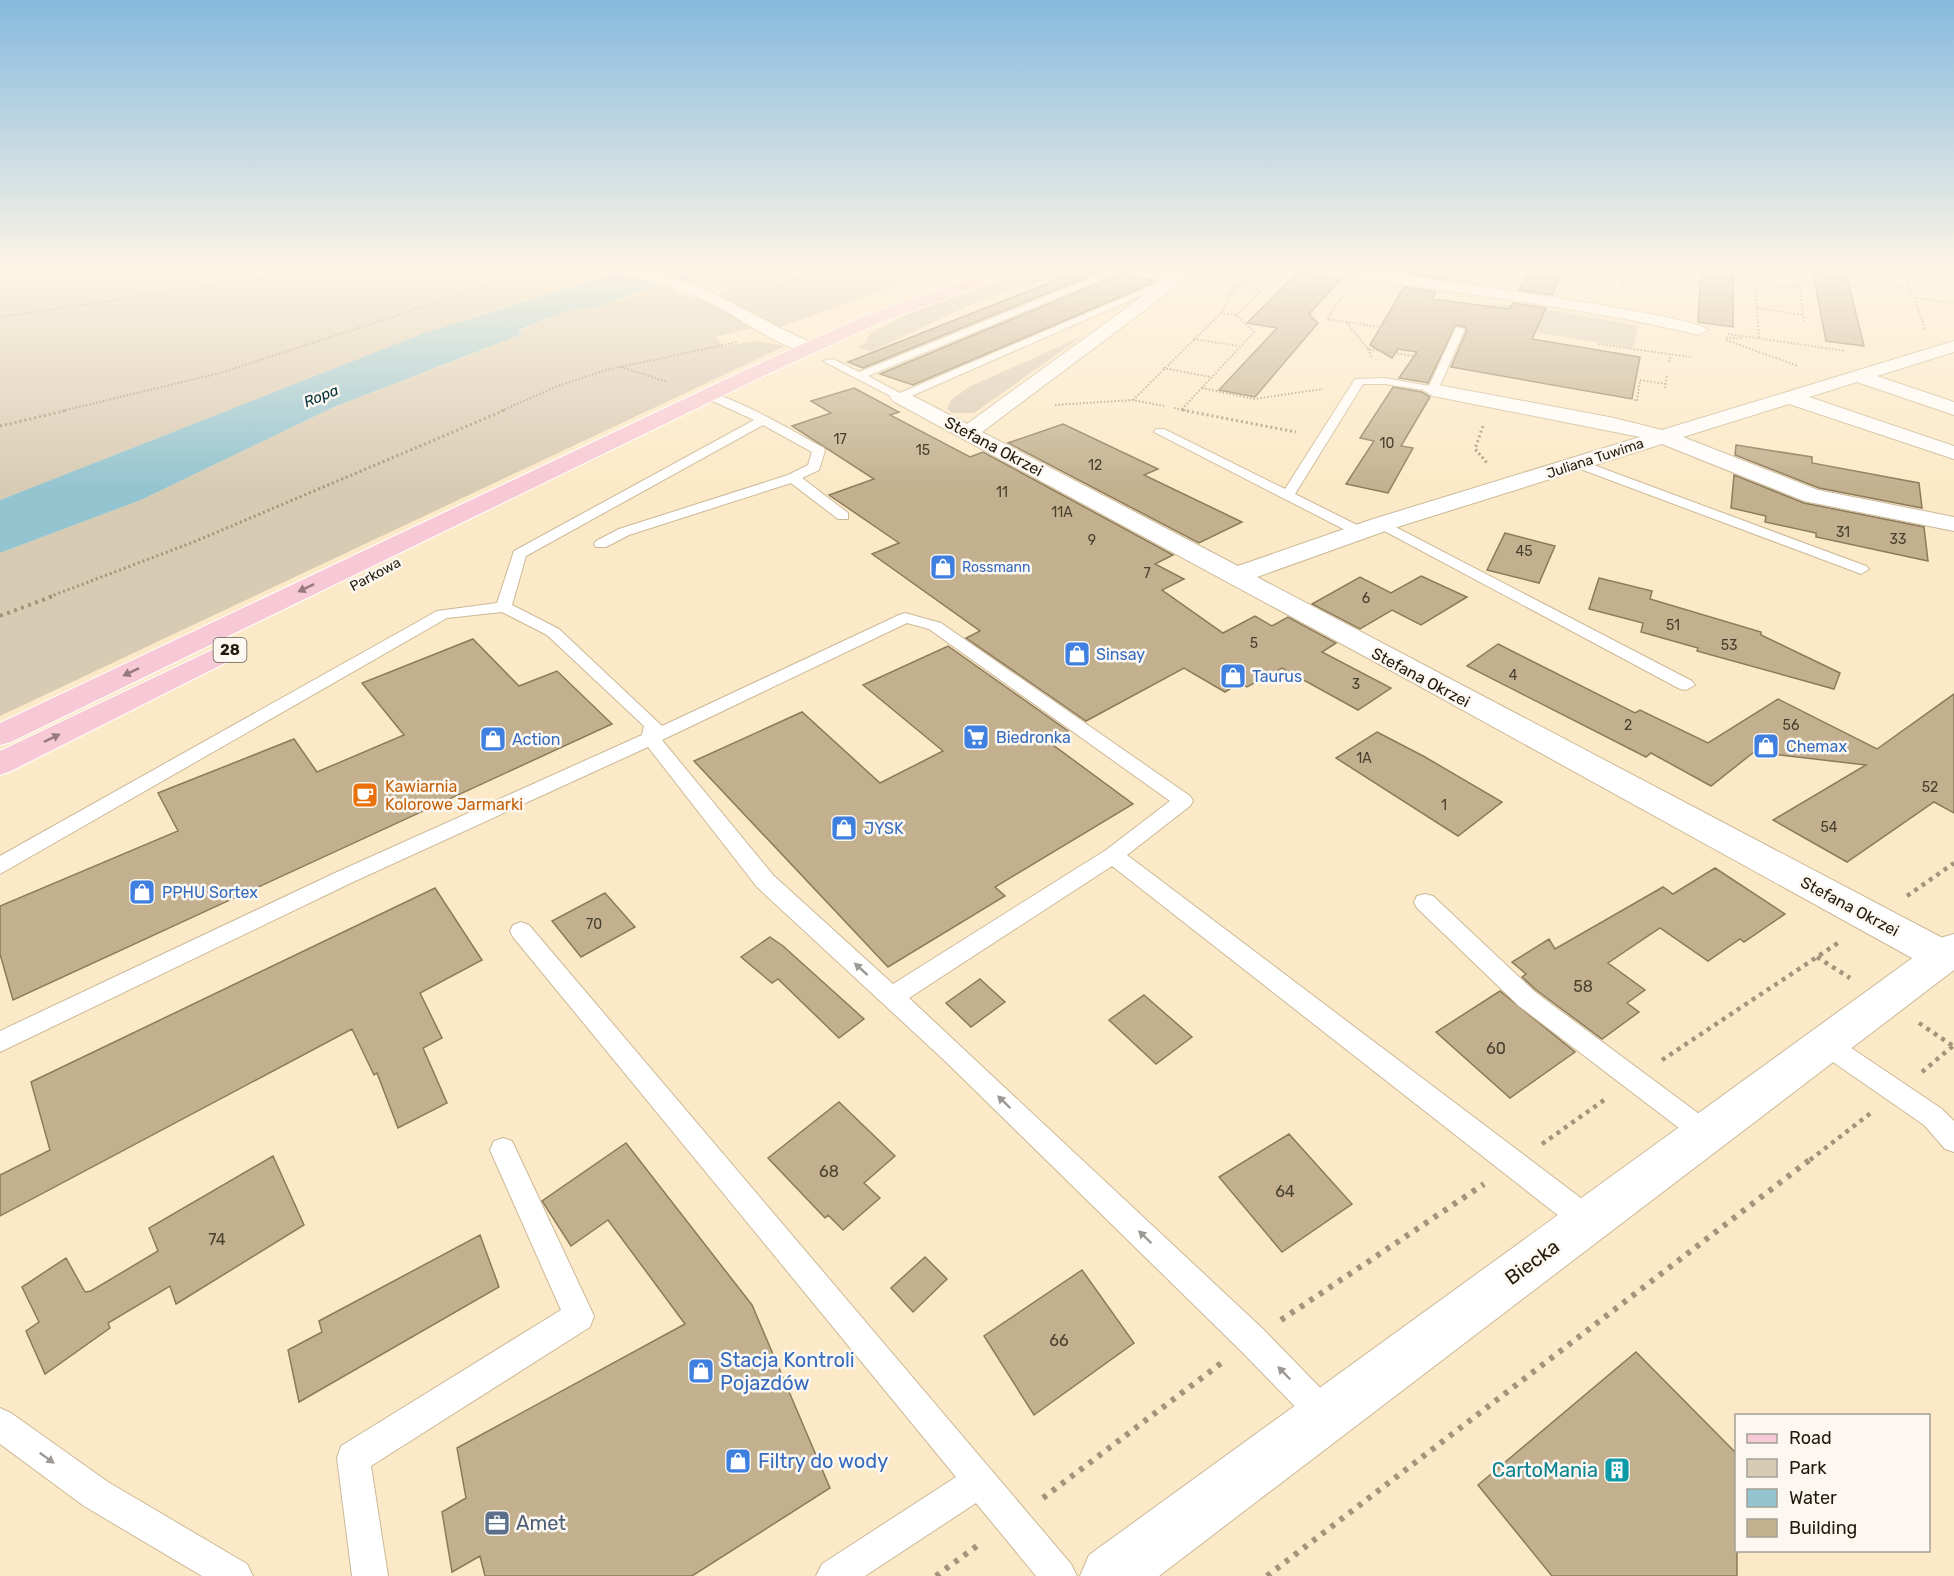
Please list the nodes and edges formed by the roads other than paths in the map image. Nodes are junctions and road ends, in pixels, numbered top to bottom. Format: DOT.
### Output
graph roads {
  1 [pos="793,342"];
  2 [pos="823,342"];
  3 [pos="943,342"];
  4 [pos="1028,342"];
  5 [pos="1090,342"];
  6 [pos="1455,342"];
  7 [pos="809,348"];
  8 [pos="1944,349"];
  9 [pos="829,361"];
  10 [pos="1866,373"];
  11 [pos="859,376"];
  12 [pos="1434,390"];
  13 [pos="709,395"];
  14 [pos="1954,396"];
  15 [pos="900,397"];
  16 [pos="1788,397"];
  17 [pos="1954,409"];
  18 [pos="764,420"];
  19 [pos="1160,432"];
  20 [pos="968,433"];
  21 [pos="1661,436"];
  22 [pos="1952,453"];
  23 [pos="1580,464"];
  24 [pos="793,478"];
  25 [pos="1288,495"];
  26 [pos="843,516"];
  27 [pos="1382,524"];
  28 [pos="1954,524"];
  29 [pos="1360,532"];
  30 [pos="602,544"];
  31 [pos="1861,569"];
  32 [pos="1238,575"];
  33 [pos="504,607"];
  34 [pos="1686,685"];
  35 [pos="0,735"];
  36 [pos="651,738"];
  37 [pos="0,764"];
  38 [pos="1113,855"];
  39 [pos="0,866"];
  40 [pos="1425,902"];
  41 [pos="521,931"];
  42 [pos="1949,953"];
  43 [pos="892,997"];
  44 [pos="0,1042"];
  45 [pos="1826,1044"];
  46 [pos="1705,1133"];
  47 [pos="1954,1140"];
  48 [pos="503,1150"];
  49 [pos="1588,1221"];
  50 [pos="1325,1415"];
  51 [pos="0,1424"];
  52 [pos="980,1480"];
  53 [pos="235,1576"];
  54 [pos="370,1576"];
  55 [pos="834,1576"];
  56 [pos="1059,1576"];
  57 [pos="1110,1576"];
  1 -- 7 [label="street"];
  2 -- 7 [label="main road, Parkowa / 28"];
  3 -- 11 [label="lane"];
  4 -- 15 [label="lane"];
  5 -- 20 [label="street"];
  6 -- 12 [label="lane"];
  7 -- 13 [label="main road, Parkowa / 28"];
  8 -- 10 [label="street, Juliana Tuwima"];
  9 -- 11 [label="lane"];
  10 -- 14 [label="street"];
  10 -- 16 [label="street, Juliana Tuwima"];
  10 -- 17 [label="street"];
  11 -- 15 [label="lane"];
  12 -- 21 [label="street"];
  12 -- 25 [label="lane"];
  13 -- 18 [label="lane"];
  13 -- 35 [label="main road, Parkowa / 28, one-way"];
  37 -- 13 [label="main road, Parkowa / 28, one-way"];
  15 -- 20 [label="street, Stefana Okrzei"];
  16 -- 21 [label="street, Juliana Tuwima"];
  16 -- 22 [label="street"];
  18 -- 24 [label="lane"];
  18 -- 33 [label="lane"];
  19 -- 25 [label="lane"];
  20 -- 32 [label="street, Stefana Okrzei"];
  21 -- 23 [label="street, Juliana Tuwima"];
  21 -- 28 [label="street"];
  23 -- 27 [label="street, Juliana Tuwima"];
  23 -- 31 [label="lane"];
  24 -- 26 [label="lane"];
  24 -- 30 [label="lane"];
  25 -- 29 [label="lane"];
  27 -- 29 [label="street, Juliana Tuwima"];
  27 -- 34 [label="lane"];
  29 -- 32 [label="street, Juliana Tuwima"];
  32 -- 42 [label="street, Stefana Okrzei"];
  33 -- 36 [label="lane"];
  33 -- 39 [label="lane"];
  36 -- 38 [label="lane"];
  43 -- 36 [label="lane, one-way"];
  36 -- 44 [label="lane"];
  38 -- 43 [label="lane"];
  38 -- 49 [label="lane"];
  40 -- 46 [label="lane"];
  41 -- 52 [label="lane"];
  42 -- 45 [label="street, Biecka"];
  50 -- 43 [label="lane, one-way"];
  45 -- 46 [label="street, Biecka"];
  45 -- 47 [label="lane"];
  46 -- 49 [label="street, Biecka"];
  48 -- 54 [label="lane"];
  49 -- 50 [label="street, Biecka"];
  50 -- 57 [label="street, Biecka"];
  51 -- 53 [label="lane, one-way"];
  52 -- 55 [label="lane"];
  52 -- 56 [label="lane"];
}
